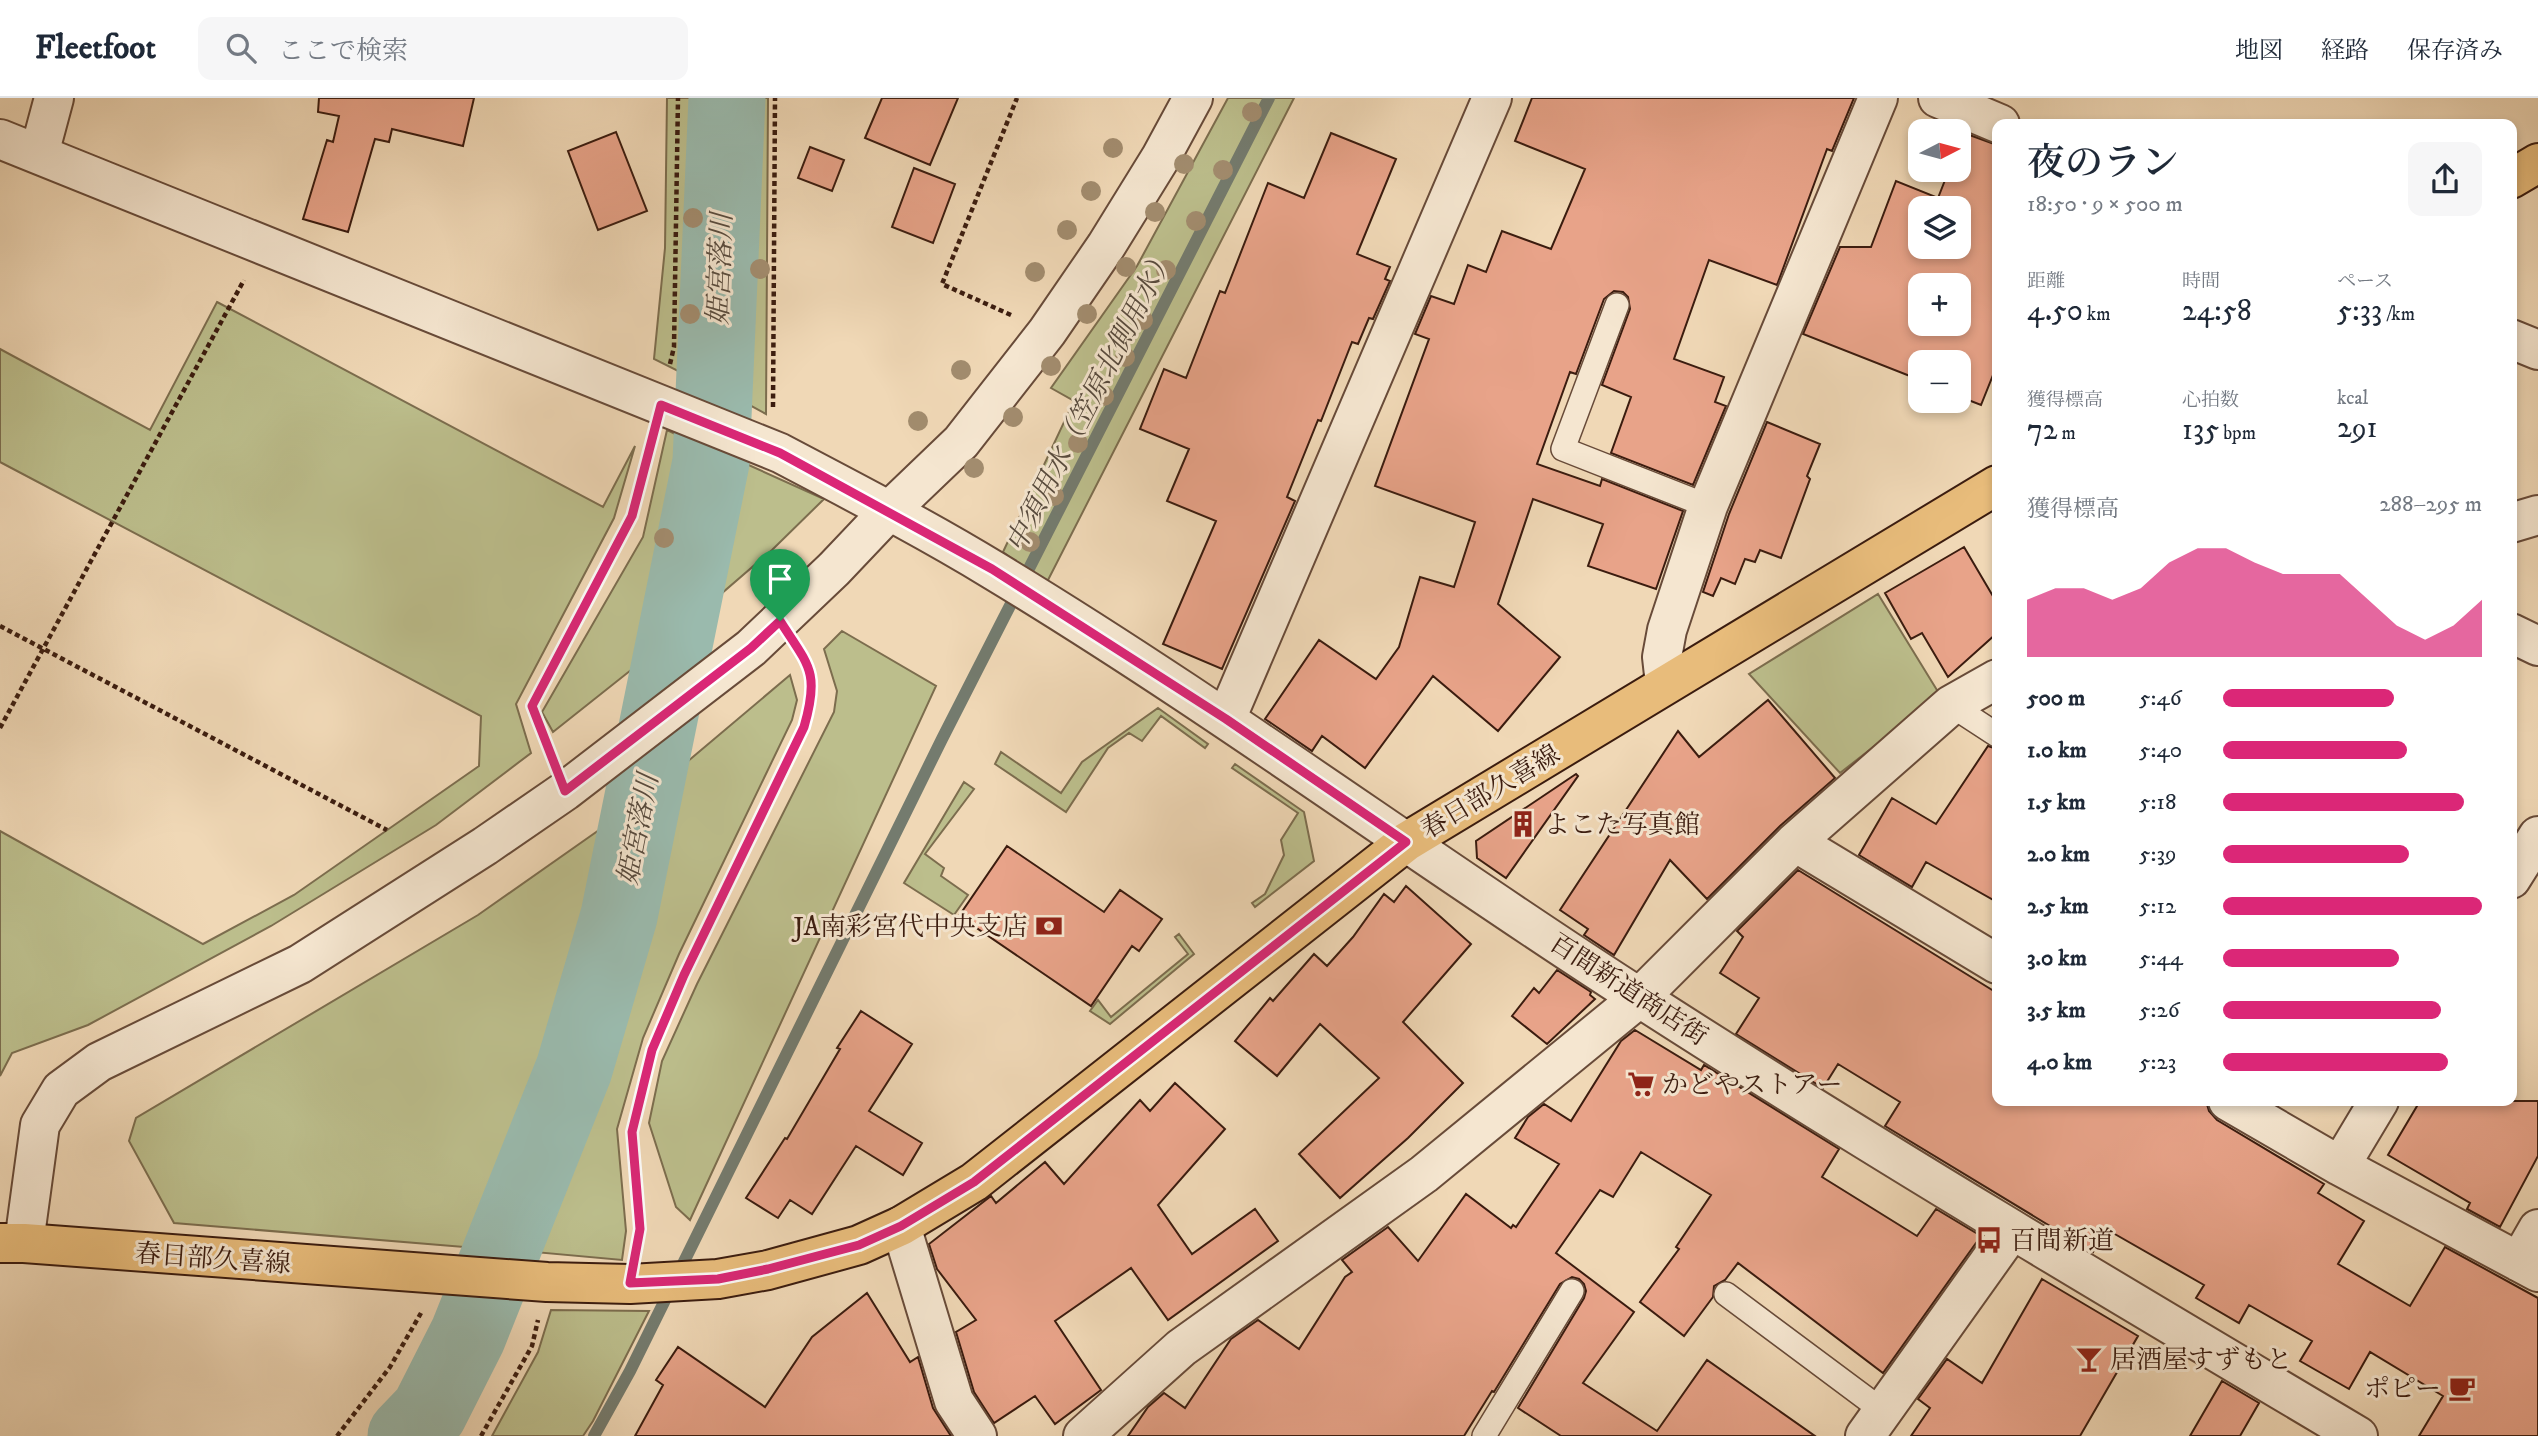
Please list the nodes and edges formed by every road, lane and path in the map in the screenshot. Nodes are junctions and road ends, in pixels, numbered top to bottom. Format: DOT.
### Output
graph roads {
  1 [pos="54,98"];
  2 [pos="678,98"];
  3 [pos="775,98"];
  4 [pos="1017,98"];
  5 [pos="1193,98"];
  6 [pos="1492,98"];
  7 [pos="1878,98"];
  8 [pos="1938,98"];
  9 [pos="1992,121"];
  10 [pos="0,139"];
  11 [pos="39,154"];
  12 [pos="2538,163"];
  13 [pos="2517,175"];
  14 [pos="263,245"];
  15 [pos="1617,305"];
  16 [pos="1047,332"];
  17 [pos="2517,341"];
  18 [pos="2538,350"];
  19 [pos="661,405"];
  20 [pos="780,453"];
  21 [pos="1992,488"];
  22 [pos="1708,506"];
  23 [pos="889,511"];
  24 [pos="2538,515"];
  25 [pos="2517,521"];
  26 [pos="780,621"];
  27 [pos="0,626"];
  28 [pos="2517,636"];
  29 [pos="2538,646"];
  30 [pos="44,649"];
  31 [pos="1992,681"];
  32 [pos="1665,684"];
  33 [pos="1951,705"];
  34 [pos="1226,719"];
  35 [pos="0,728"];
  36 [pos="1992,732"];
  37 [pos="579,780"];
  38 [pos="387,830"];
  39 [pos="2538,836"];
  40 [pos="1406,842"];
  41 [pos="1795,842"];
  42 [pos="2518,880"];
  43 [pos="1992,961"];
  44 [pos="1640,998"];
  45 [pos="2236,1106"];
  46 [pos="2376,1106"];
  47 [pos="2340,1167"];
  48 [pos="901,1226"];
  49 [pos="2538,1229"];
  50 [pos="2012,1230"];
  51 [pos="12,1243"];
  52 [pos="2528,1267"];
  53 [pos="427,1274"];
  54 [pos="547,1282"];
  55 [pos="630,1283"];
  56 [pos="1572,1291"];
  57 [pos="1726,1294"];
  58 [pos="1874,1424"];
  59 [pos="337,1436"];
  60 [pos="481,1436"];
  61 [pos="977,1436"];
  62 [pos="1083,1436"];
  63 [pos="1484,1436"];
  64 [pos="2358,1436"];
  1 -- 11 [label="street"];
  2 -- 19 [label="path"];
  3 -- 20 [label="path"];
  4 -- 16 [label="path"];
  5 -- 16 [label="street"];
  6 -- 34 [label="street"];
  7 -- 22 [label="street"];
  8 -- 9 [label="street"];
  10 -- 11 [label="street, 百間新道商店街"];
  11 -- 14 [label="street, 百間新道商店街"];
  12 -- 13 [label="main road"];
  14 -- 19 [label="street, 百間新道商店街"];
  14 -- 30 [label="path"];
  15 -- 22 [label="lane"];
  16 -- 23 [label="street"];
  17 -- 18 [label="street"];
  19 -- 20 [label="street, 百間新道商店街"];
  19 -- 37 [label="path"];
  20 -- 23 [label="street, 百間新道商店街"];
  21 -- 32 [label="main road, 春日部久喜線"];
  22 -- 32 [label="street"];
  23 -- 26 [label="street"];
  23 -- 34 [label="street, 百間新道商店街"];
  24 -- 25 [label="street"];
  26 -- 37 [label="street"];
  26 -- 55 [label="path"];
  27 -- 30 [label="path"];
  28 -- 29 [label="street"];
  30 -- 35 [label="path"];
  30 -- 38 [label="path"];
  31 -- 33 [label="street"];
  32 -- 40 [label="main road, 春日部久喜線"];
  33 -- 36 [label="lane"];
  33 -- 41 [label="street"];
  34 -- 40 [label="street, 百間新道商店街"];
  37 -- 51 [label="street"];
  39 -- 42 [label="street"];
  40 -- 44 [label="street, 百間新道商店街"];
  40 -- 48 [label="main road, 春日部久喜線"];
  41 -- 43 [label="street"];
  41 -- 44 [label="street"];
  44 -- 50 [label="street, 百間新道商店街"];
  44 -- 62 [label="street"];
  45 -- 47 [label="street"];
  46 -- 47 [label="street"];
  47 -- 52 [label="street"];
  48 -- 55 [label="main road, 春日部久喜線"];
  48 -- 61 [label="street"];
  49 -- 52 [label="street"];
  50 -- 58 [label="street"];
  50 -- 64 [label="street, 百間新道商店街"];
  51 -- 53 [label="main road, 春日部久喜線"];
  53 -- 54 [label="main road, 春日部久喜線"];
  53 -- 59 [label="path"];
  54 -- 55 [label="main road, 春日部久喜線"];
  54 -- 60 [label="path"];
  56 -- 63 [label="lane"];
  57 -- 58 [label="lane"];
}
